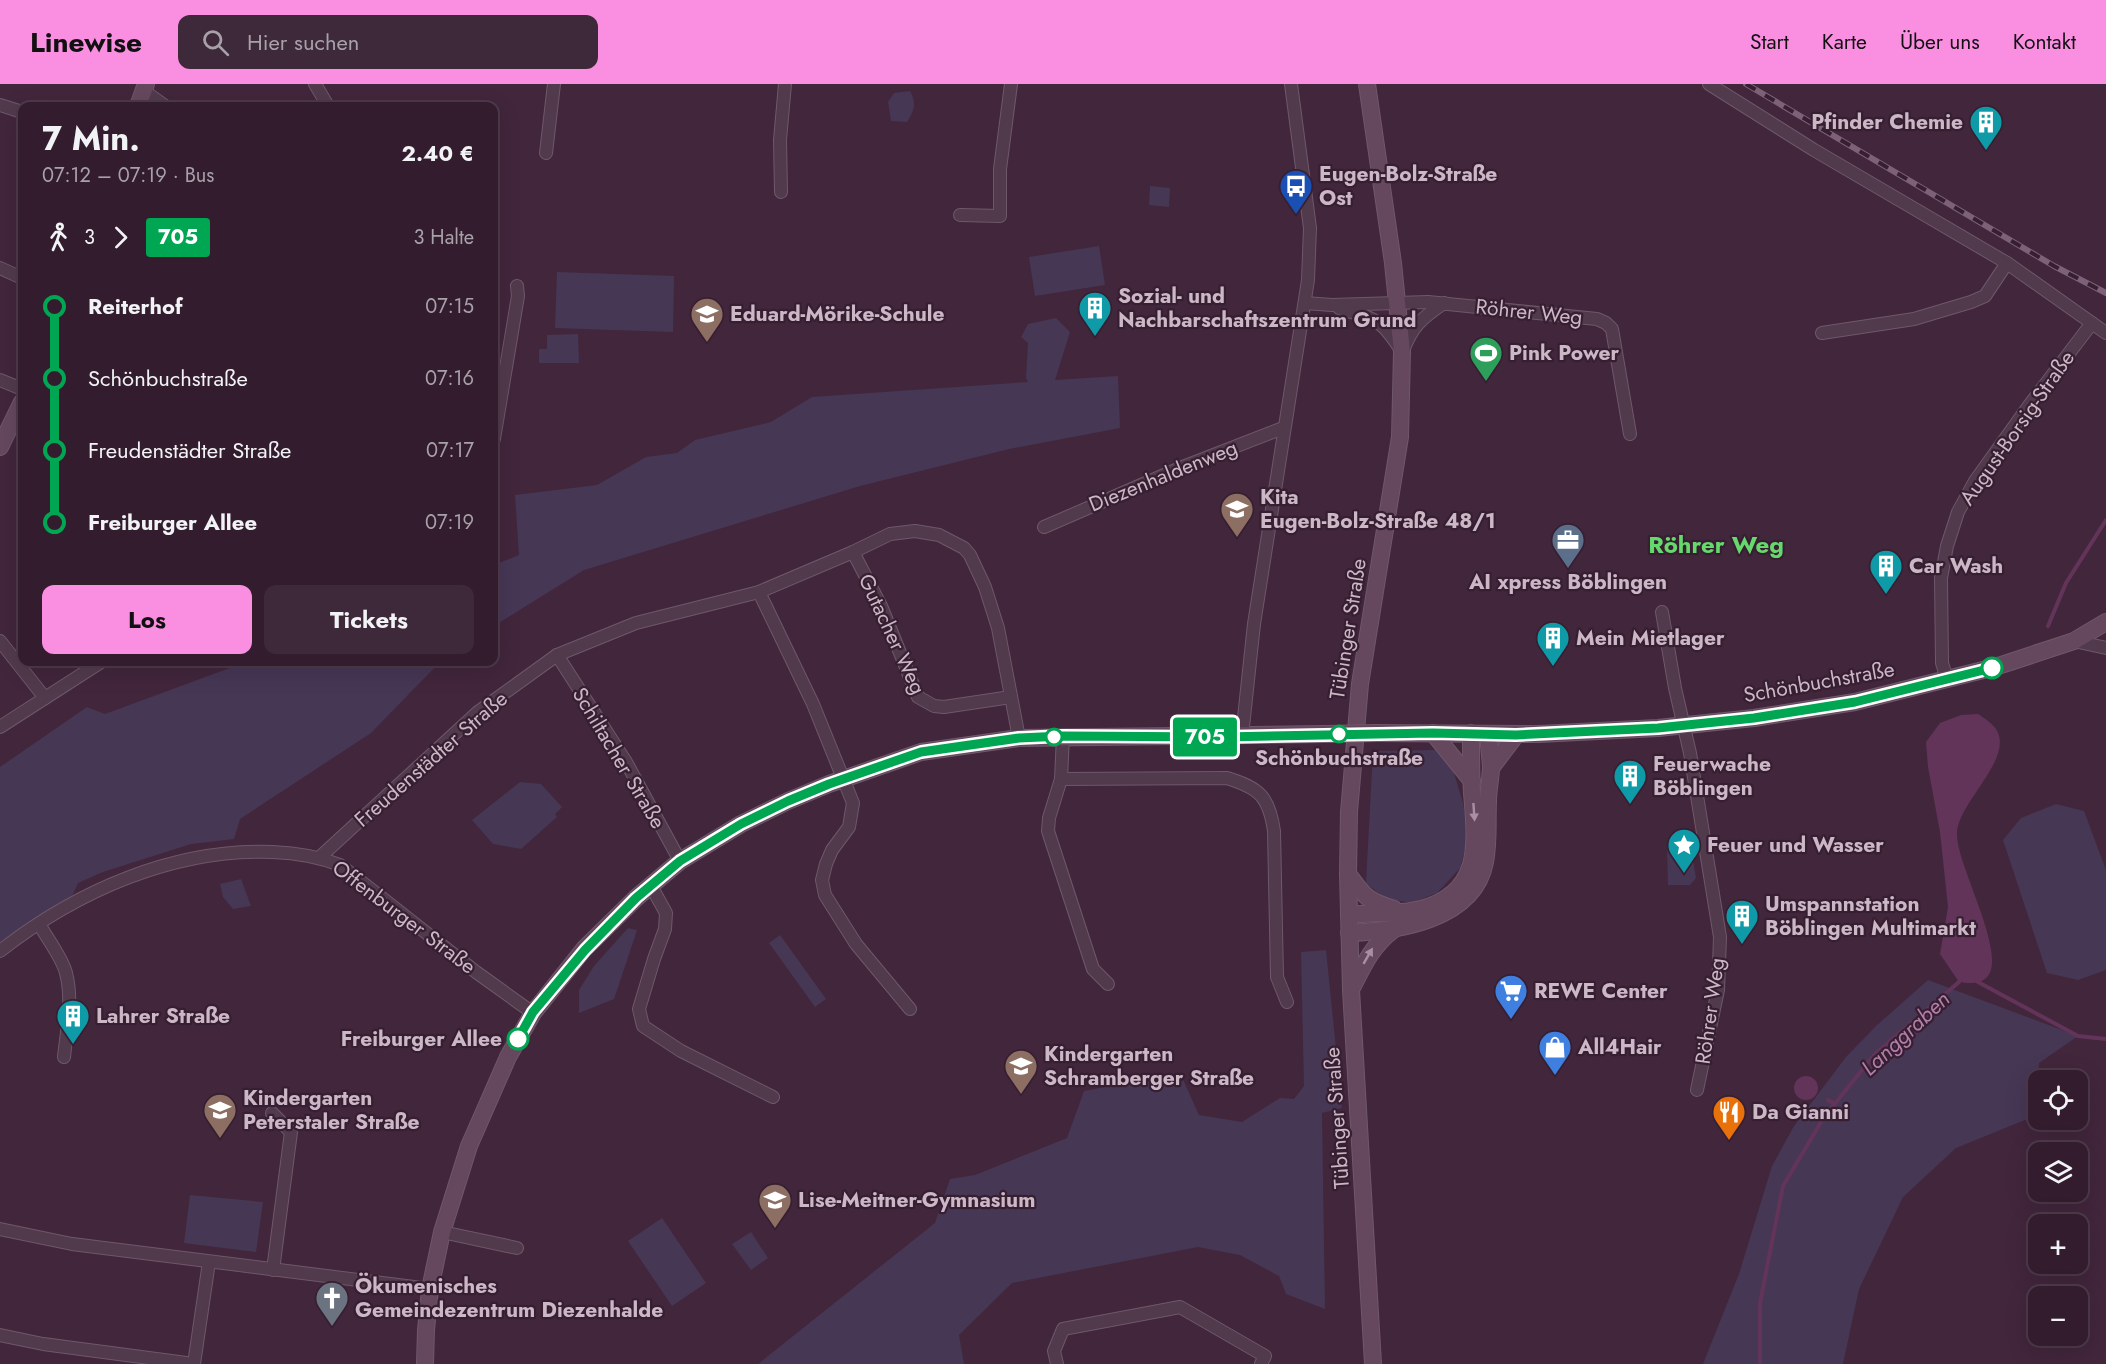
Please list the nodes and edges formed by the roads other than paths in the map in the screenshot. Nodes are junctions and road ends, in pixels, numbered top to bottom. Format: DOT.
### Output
graph roads {
  1 [pos="315,84"];
  2 [pos="554,84"];
  3 [pos="785,84"];
  4 [pos="1011,84"];
  5 [pos="1291,84"];
  6 [pos="1366,84"];
  7 [pos="1709,84"];
  8 [pos="142,94"];
  9 [pos="157,102"];
  10 [pos="326,102"];
  11 [pos="0,105"];
  12 [pos="18,111"];
  13 [pos="546,153"];
  14 [pos="781,192"];
  15 [pos="960,215"];
  16 [pos="2007,263"];
  17 [pos="0,268"];
  18 [pos="18,276"];
  19 [pos="517,286"];
  20 [pos="1305,303"];
  21 [pos="1399,303"];
  22 [pos="1444,303"];
  23 [pos="1332,305"];
  24 [pos="2092,323"];
  25 [pos="1822,333"];
  26 [pos="2106,333"];
  27 [pos="1402,352"];
  28 [pos="0,381"];
  29 [pos="18,388"];
  30 [pos="18,410"];
  31 [pos="498,415"];
  32 [pos="1283,428"];
  33 [pos="1630,434"];
  34 [pos="0,447"];
  35 [pos="1044,526"];
  36 [pos="853,552"];
  37 [pos="759,592"];
  38 [pos="1662,612"];
  39 [pos="2106,622"];
  40 [pos="0,641"];
  41 [pos="2074,641"];
  42 [pos="2106,648"];
  43 [pos="557,655"];
  44 [pos="18,664"];
  45 [pos="20,666"];
  46 [pos="95,666"];
  47 [pos="1947,679"];
  48 [pos="1011,697"];
  49 [pos="45,698"];
  50 [pos="1683,726"];
  51 [pos="0,727"];
  52 [pos="1433,733"];
  53 [pos="1479,733"];
  54 [pos="1516,735"];
  55 [pos="1063,736"];
  56 [pos="1242,736"];
  57 [pos="1019,738"];
  58 [pos="1491,768"];
  59 [pos="1060,779"];
  60 [pos="844,780"];
  61 [pos="1472,781"];
  62 [pos="320,857"];
  63 [pos="680,861"];
  64 [pos="1348,874"];
  65 [pos="651,886"];
  66 [pos="1403,911"];
  67 [pos="1349,915"];
  68 [pos="39,924"];
  69 [pos="1394,929"];
  70 [pos="1349,933"];
  71 [pos="0,951"];
  72 [pos="1108,984"];
  73 [pos="1351,990"];
  74 [pos="1287,1002"];
  75 [pos="910,1009"];
  76 [pos="533,1012"];
  77 [pos="64,1057"];
  78 [pos="1697,1090"];
  79 [pos="773,1096"];
  80 [pos="272,1113"];
  81 [pos="0,1229"];
  82 [pos="442,1232"];
  83 [pos="517,1248"];
  84 [pos="209,1262"];
  85 [pos="273,1270"];
  86 [pos="430,1289"];
  87 [pos="0,1335"];
  88 [pos="425,1364"];
  89 [pos="1057,1364"];
  90 [pos="1261,1364"];
  91 [pos="1373,1364"];
  1 -- 10 [label="street"];
  2 -- 13 [label="street"];
  3 -- 14 [label="street"];
  4 -- 15 [label="street"];
  5 -- 20 [label="street"];
  6 -- 21 [label="main road, Tübinger Straße"];
  7 -- 16 [label="street"];
  8 -- 9 [label="street"];
  11 -- 12 [label="street"];
  16 -- 24 [label="street"];
  16 -- 25 [label="street"];
  17 -- 18 [label="street"];
  19 -- 31 [label="street"];
  20 -- 23 [label="street"];
  20 -- 32 [label="street"];
  21 -- 22 [label="street, Röhrer Weg"];
  21 -- 23 [label="street, Röhrer Weg"];
  21 -- 27 [label="main road, Tübinger Straße"];
  22 -- 27 [label="street"];
  22 -- 33 [label="street, Röhrer Weg"];
  23 -- 27 [label="street"];
  24 -- 26 [label="street"];
  24 -- 47 [label="street, August-Borsig-Straße"];
  27 -- 64 [label="main road, Tübinger Straße"];
  28 -- 29 [label="street"];
  30 -- 34 [label="main road"];
  32 -- 35 [label="street, Diezenhaldenweg"];
  32 -- 56 [label="street"];
  36 -- 37 [label="street, Freudenstädter Straße"];
  36 -- 48 [label="street, Gutacher Weg"];
  36 -- 48 [label="street, Freudenstädter Straße"];
  37 -- 43 [label="street, Freudenstädter Straße"];
  37 -- 60 [label="street"];
  38 -- 50 [label="street, Röhrer Weg"];
  39 -- 41 [label="main road, Schönbuchstraße"];
  40 -- 44 [label="street"];
  41 -- 42 [label="street"];
  41 -- 47 [label="main road, Schönbuchstraße"];
  43 -- 62 [label="street, Freudenstädter Straße"];
  43 -- 63 [label="street, Schiltacher Straße"];
  45 -- 49 [label="street"];
  46 -- 49 [label="street"];
  47 -- 50 [label="main road, Schönbuchstraße"];
  48 -- 57 [label="street, Freudenstädter Straße"];
  49 -- 51 [label="street"];
  50 -- 54 [label="main road, Schönbuchstraße"];
  50 -- 78 [label="street, Röhrer Weg"];
  52 -- 53 [label="main road, Schönbuchstraße"];
  52 -- 56 [label="main road, Schönbuchstraße, bridge"];
  52 -- 61 [label="main road"];
  53 -- 54 [label="main road, Schönbuchstraße"];
  53 -- 58 [label="main road"];
  53 -- 61 [label="main road"];
  54 -- 58 [label="main road"];
  55 -- 56 [label="main road"];
  55 -- 57 [label="main road"];
  55 -- 59 [label="street"];
  57 -- 60 [label="main road"];
  58 -- 69 [label="main road"];
  59 -- 72 [label="street"];
  59 -- 74 [label="street"];
  60 -- 63 [label="main road"];
  60 -- 75 [label="street"];
  61 -- 66 [label="main road, one-way"];
  62 -- 68 [label="street, Offenburger Straße"];
  62 -- 76 [label="street, Offenburger Straße"];
  63 -- 65 [label="main road"];
  64 -- 66 [label="main road"];
  64 -- 67 [label="main road, Tübinger Straße"];
  65 -- 76 [label="main road"];
  65 -- 79 [label="street"];
  66 -- 67 [label="main road"];
  67 -- 70 [label="main road, Tübinger Straße"];
  68 -- 71 [label="street, Offenburger Straße"];
  68 -- 77 [label="street"];
  69 -- 70 [label="main road"];
  73 -- 69 [label="main road, one-way"];
  70 -- 73 [label="main road, Tübinger Straße"];
  73 -- 91 [label="main road, Tübinger Straße"];
  76 -- 82 [label="main road"];
  80 -- 85 [label="street"];
  81 -- 84 [label="street"];
  82 -- 83 [label="street"];
  82 -- 86 [label="main road"];
  84 -- 85 [label="street"];
  84 -- 87 [label="street"];
  85 -- 86 [label="street"];
  86 -- 88 [label="main road"];
  89 -- 90 [label="street"];
}
